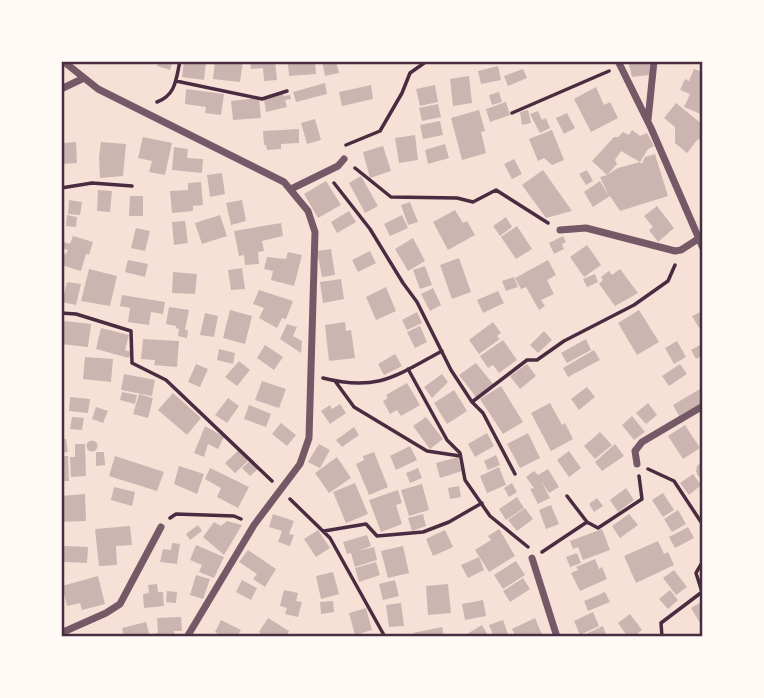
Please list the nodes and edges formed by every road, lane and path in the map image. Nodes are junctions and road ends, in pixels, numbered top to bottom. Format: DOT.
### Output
graph roads {
  1 [pos="63,61"];
  2 [pos="180,61"];
  3 [pos="427,61"];
  4 [pos="654,61"];
  5 [pos="619,64"];
  6 [pos="84,78"];
  7 [pos="176,81"];
  8 [pos="61,89"];
  9 [pos="287,91"];
  10 [pos="140,110"];
  11 [pos="512,113"];
  12 [pos="648,121"];
  13 [pos="344,159"];
  14 [pos="325,173"];
  15 [pos="132,186"];
  16 [pos="61,188"];
  17 [pos="291,189"];
  18 [pos="560,230"];
  19 [pos="698,239"];
  20 [pos="703,248"];
  21 [pos="681,250"];
  22 [pos="61,313"];
  23 [pos="442,351"];
  24 [pos="408,369"];
  25 [pos="472,402"];
  26 [pos="703,406"];
  27 [pos="460,456"];
  28 [pos="636,464"];
  29 [pos="516,474"];
  30 [pos="281,490"];
  31 [pos="568,496"];
  32 [pos="482,503"];
  33 [pos="587,522"];
  34 [pos="254,525"];
  35 [pos="703,525"];
  36 [pos="161,527"];
  37 [pos="324,531"];
  38 [pos="532,558"];
  39 [pos="703,561"];
  40 [pos="61,633"];
  41 [pos="187,637"];
  42 [pos="384,637"];
  43 [pos="557,637"];
  44 [pos="662,637"];
  1 -- 6 [label="street"];
  2 -- 7 [label="path"];
  3 -- 13 [label="path"];
  4 -- 12 [label="street"];
  5 -- 11 [label="path"];
  5 -- 12 [label="street"];
  6 -- 8 [label="street"];
  6 -- 10 [label="street"];
  7 -- 9 [label="path"];
  7 -- 10 [label="path"];
  10 -- 17 [label="street"];
  12 -- 19 [label="street"];
  13 -- 14 [label="street"];
  13 -- 18 [label="path"];
  14 -- 17 [label="street"];
  14 -- 23 [label="path"];
  15 -- 16 [label="path"];
  17 -- 30 [label="street"];
  18 -- 21 [label="street"];
  19 -- 20 [label="street"];
  19 -- 21 [label="street"];
  21 -- 25 [label="path"];
  22 -- 30 [label="path"];
  23 -- 24 [label="path"];
  23 -- 25 [label="path"];
  24 -- 27 [label="path"];
  24 -- 27 [label="path"];
  25 -- 29 [label="path"];
  26 -- 28 [label="street"];
  27 -- 32 [label="path"];
  28 -- 33 [label="path"];
  28 -- 35 [label="path"];
  30 -- 34 [label="street"];
  30 -- 37 [label="path"];
  31 -- 33 [label="path"];
  32 -- 37 [label="path"];
  32 -- 38 [label="path"];
  33 -- 38 [label="path"];
  34 -- 36 [label="path"];
  34 -- 41 [label="street"];
  36 -- 40 [label="street"];
  37 -- 42 [label="path"];
  38 -- 43 [label="street"];
  39 -- 44 [label="path"];
}
